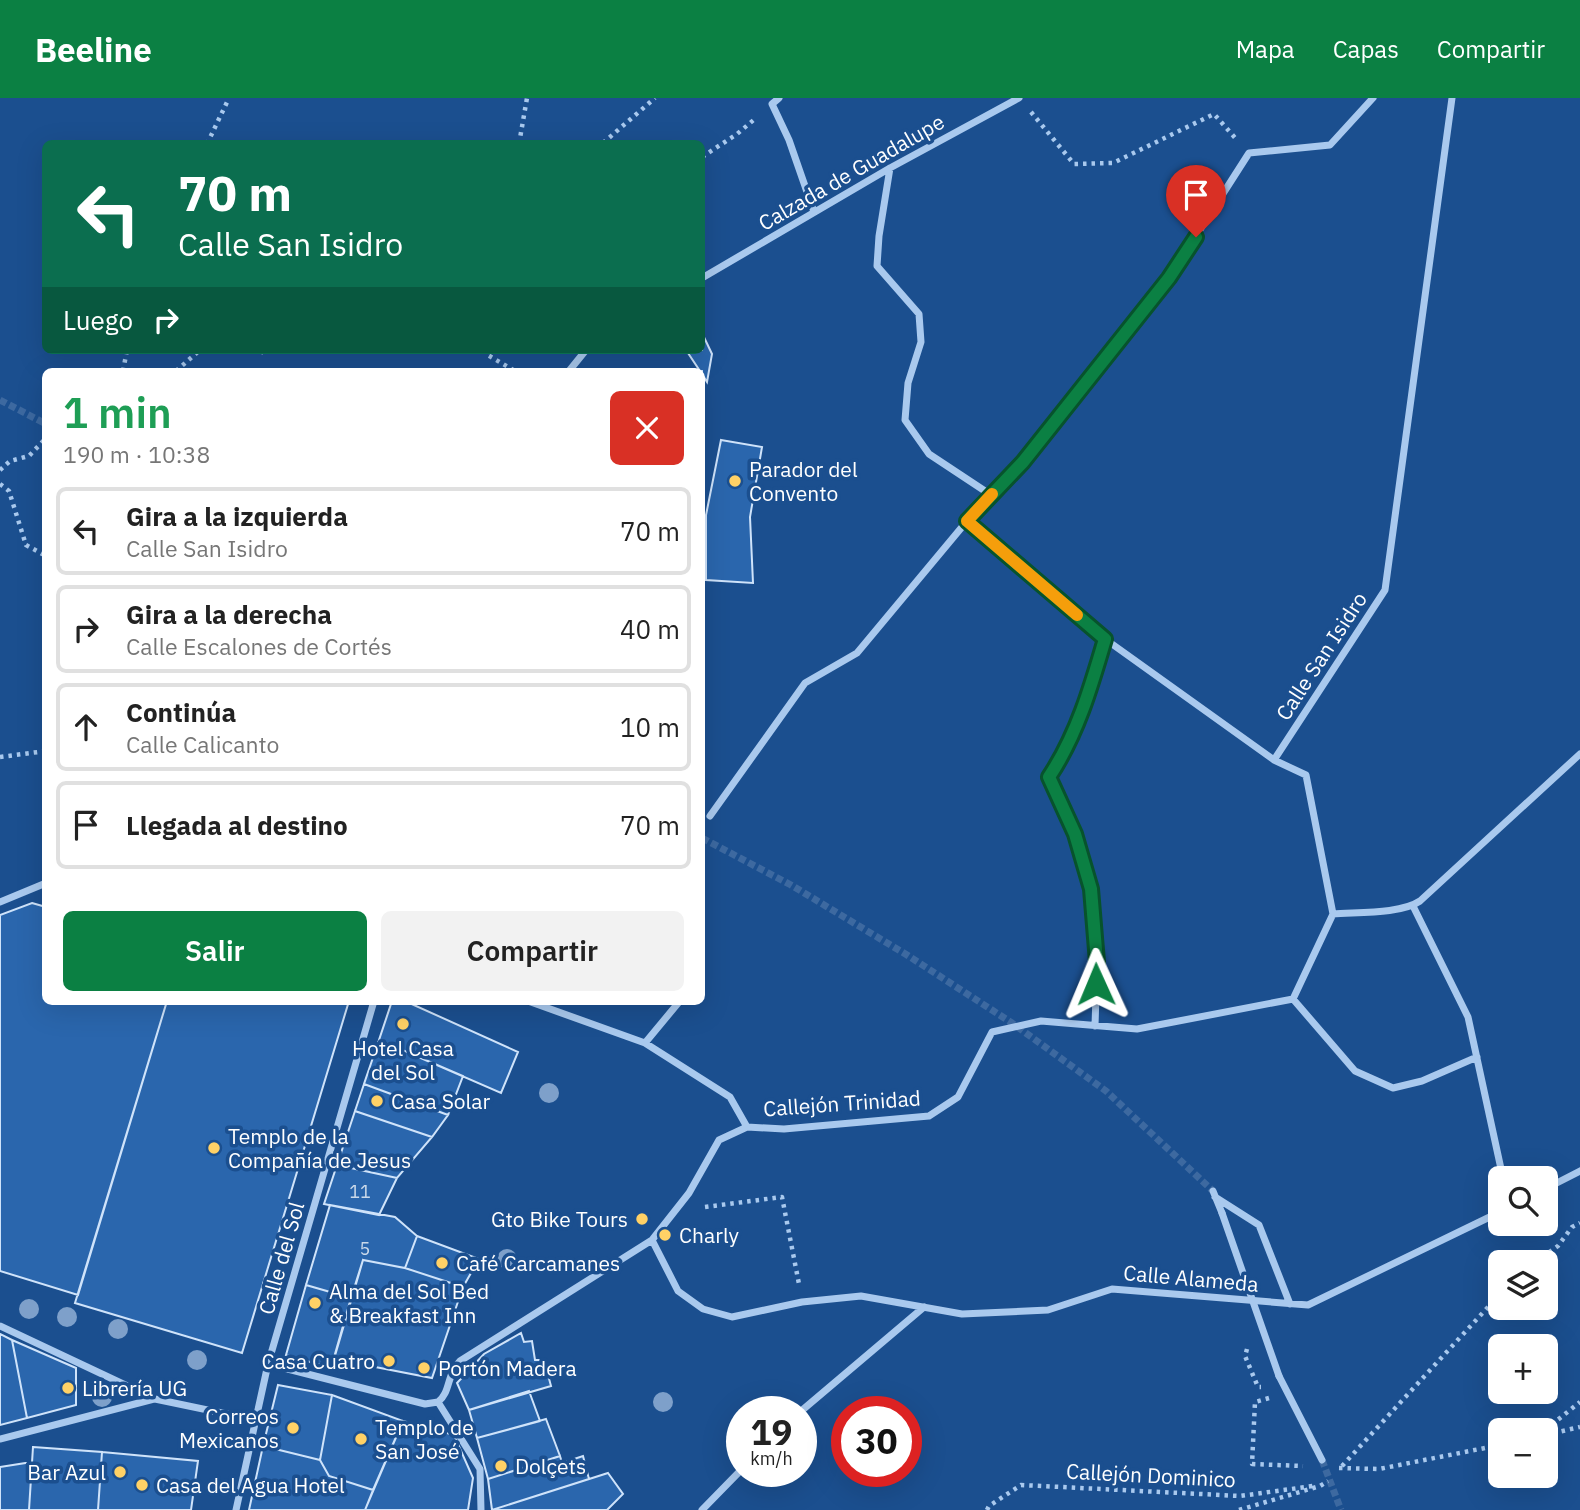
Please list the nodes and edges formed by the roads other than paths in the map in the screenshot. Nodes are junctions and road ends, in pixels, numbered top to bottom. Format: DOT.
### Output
graph roads {
  1 [pos="779,98"];
  2 [pos="1019,98"];
  3 [pos="1373,98"];
  4 [pos="1452,98"];
  5 [pos="890,169"];
  6 [pos="814,212"];
  7 [pos="705,276"];
  8 [pos="583,354"];
  9 [pos="571,368"];
  10 [pos="991,495"];
  11 [pos="967,521"];
  12 [pos="1105,639"];
  13 [pos="1580,754"];
  14 [pos="1274,761"];
  15 [pos="710,816"];
  16 [pos="42,885"];
  17 [pos="0,902"];
  18 [pos="1413,906"];
  19 [pos="1333,914"];
  20 [pos="1293,999"];
  21 [pos="373,1005"];
  22 [pos="538,1005"];
  23 [pos="677,1005"];
  24 [pos="1095,1026"];
  25 [pos="645,1043"];
  26 [pos="1477,1057"];
  27 [pos="747,1127"];
  28 [pos="1500,1166"];
  29 [pos="1580,1171"];
  30 [pos="1558,1182"];
  31 [pos="1488,1218"];
  32 [pos="652,1240"];
  33 [pos="1290,1304"];
  34 [pos="924,1307"];
  35 [pos="0,1326"];
  36 [pos="268,1364"];
  37 [pos="817,1398"];
  38 [pos="155,1399"];
  39 [pos="438,1402"];
  40 [pos="256,1420"];
  41 [pos="0,1439"];
  42 [pos="1322,1460"];
  43 [pos="726,1485"];
  44 [pos="236,1510"];
  45 [pos="481,1510"];
  46 [pos="702,1510"];
  1 -- 6 [label="street"];
  2 -- 5 [label="street, Calzada de Guadalupe"];
  3 -- 10 [label="street"];
  4 -- 14 [label="street, Calle San Isidro"];
  5 -- 6 [label="street, Calzada de Guadalupe"];
  5 -- 10 [label="street"];
  6 -- 7 [label="street, Calzada de Guadalupe"];
  8 -- 9 [label="street"];
  10 -- 11 [label="street"];
  11 -- 12 [label="street"];
  11 -- 15 [label="street"];
  12 -- 14 [label="street"];
  12 -- 24 [label="street"];
  13 -- 18 [label="street"];
  14 -- 19 [label="street"];
  16 -- 17 [label="street"];
  18 -- 19 [label="street"];
  18 -- 26 [label="street"];
  19 -- 20 [label="street"];
  20 -- 24 [label="street, Callejón Trinidad"];
  20 -- 26 [label="street"];
  21 -- 36 [label="street, Calle del Sol"];
  22 -- 25 [label="street, Callejón Trinidad"];
  23 -- 25 [label="street"];
  24 -- 27 [label="street, Callejón Trinidad"];
  25 -- 27 [label="street, Callejón Trinidad"];
  26 -- 28 [label="street"];
  27 -- 32 [label="street, Callejón Trinidad"];
  29 -- 30 [label="street"];
  31 -- 33 [label="street, Calle Alameda"];
  32 -- 34 [label="street, Calle Alameda"];
  32 -- 39 [label="street, Callejón Trinidad"];
  33 -- 34 [label="street, Calle Alameda"];
  33 -- 42 [label="street, bridge"];
  34 -- 37 [label="street"];
  35 -- 38 [label="street"];
  36 -- 39 [label="street"];
  36 -- 40 [label="street, Calle del Sol"];
  38 -- 40 [label="street"];
  38 -- 41 [label="street"];
  39 -- 45 [label="street"];
  40 -- 44 [label="street, Calle del Sol"];
  43 -- 46 [label="street"];
}
